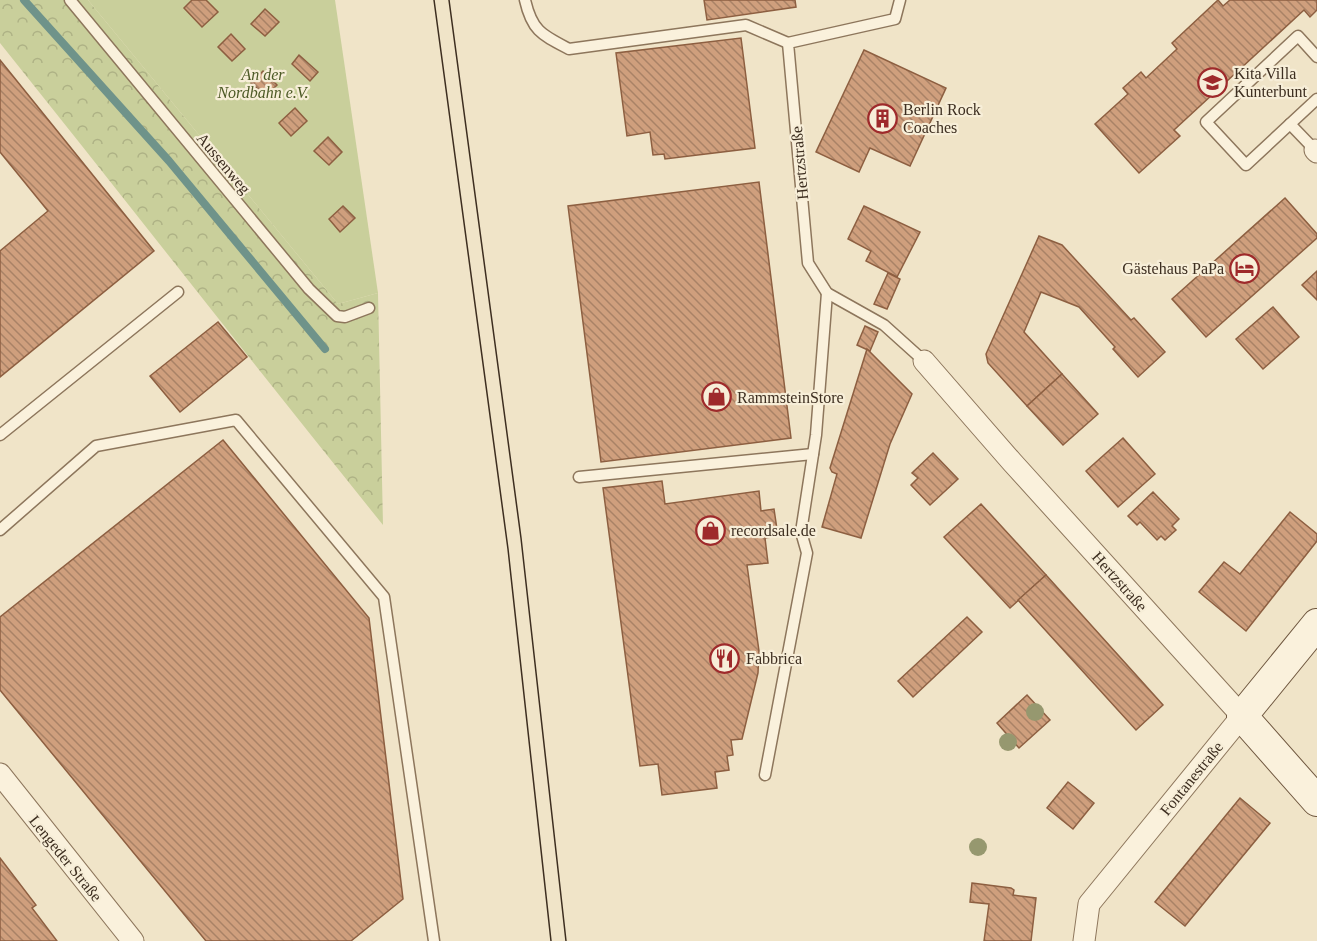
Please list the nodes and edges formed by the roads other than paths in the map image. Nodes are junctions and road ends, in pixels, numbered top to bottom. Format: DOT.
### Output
graph roads {
  1 [pos="70,0"];
  2 [pos="525,0"];
  3 [pos="900,0"];
  4 [pos="788,43"];
  5 [pos="1317,57"];
  6 [pos="1317,99"];
  7 [pos="1290,124"];
  8 [pos="1316,151"];
  9 [pos="178,292"];
  10 [pos="826,293"];
  11 [pos="369,308"];
  12 [pos="922,359"];
  13 [pos="0,435"];
  14 [pos="813,454"];
  15 [pos="579,477"];
  16 [pos="0,530"];
  17 [pos="1317,624"];
  18 [pos="1242,716"];
  19 [pos="0,774"];
  20 [pos="765,775"];
  21 [pos="1317,801"];
  22 [pos="133,941"];
  23 [pos="434,941"];
  24 [pos="1084,941"];
  1 -- 11 [label="lane, Aussenweg"];
  2 -- 4 [label="lane"];
  3 -- 4 [label="lane"];
  4 -- 10 [label="lane, Hertzstraße"];
  5 -- 7 [label="lane"];
  6 -- 7 [label="lane"];
  7 -- 8 [label="lane"];
  9 -- 13 [label="lane"];
  10 -- 12 [label="lane, Hertzstraße"];
  10 -- 14 [label="lane"];
  12 -- 18 [label="street, Hertzstraße"];
  14 -- 15 [label="lane"];
  14 -- 20 [label="lane"];
  16 -- 23 [label="lane"];
  17 -- 18 [label="street, Fontanestraße"];
  18 -- 21 [label="street, Hertzstraße"];
  18 -- 24 [label="street, Fontanestraße"];
  19 -- 22 [label="street, Lengeder Straße"];
}
